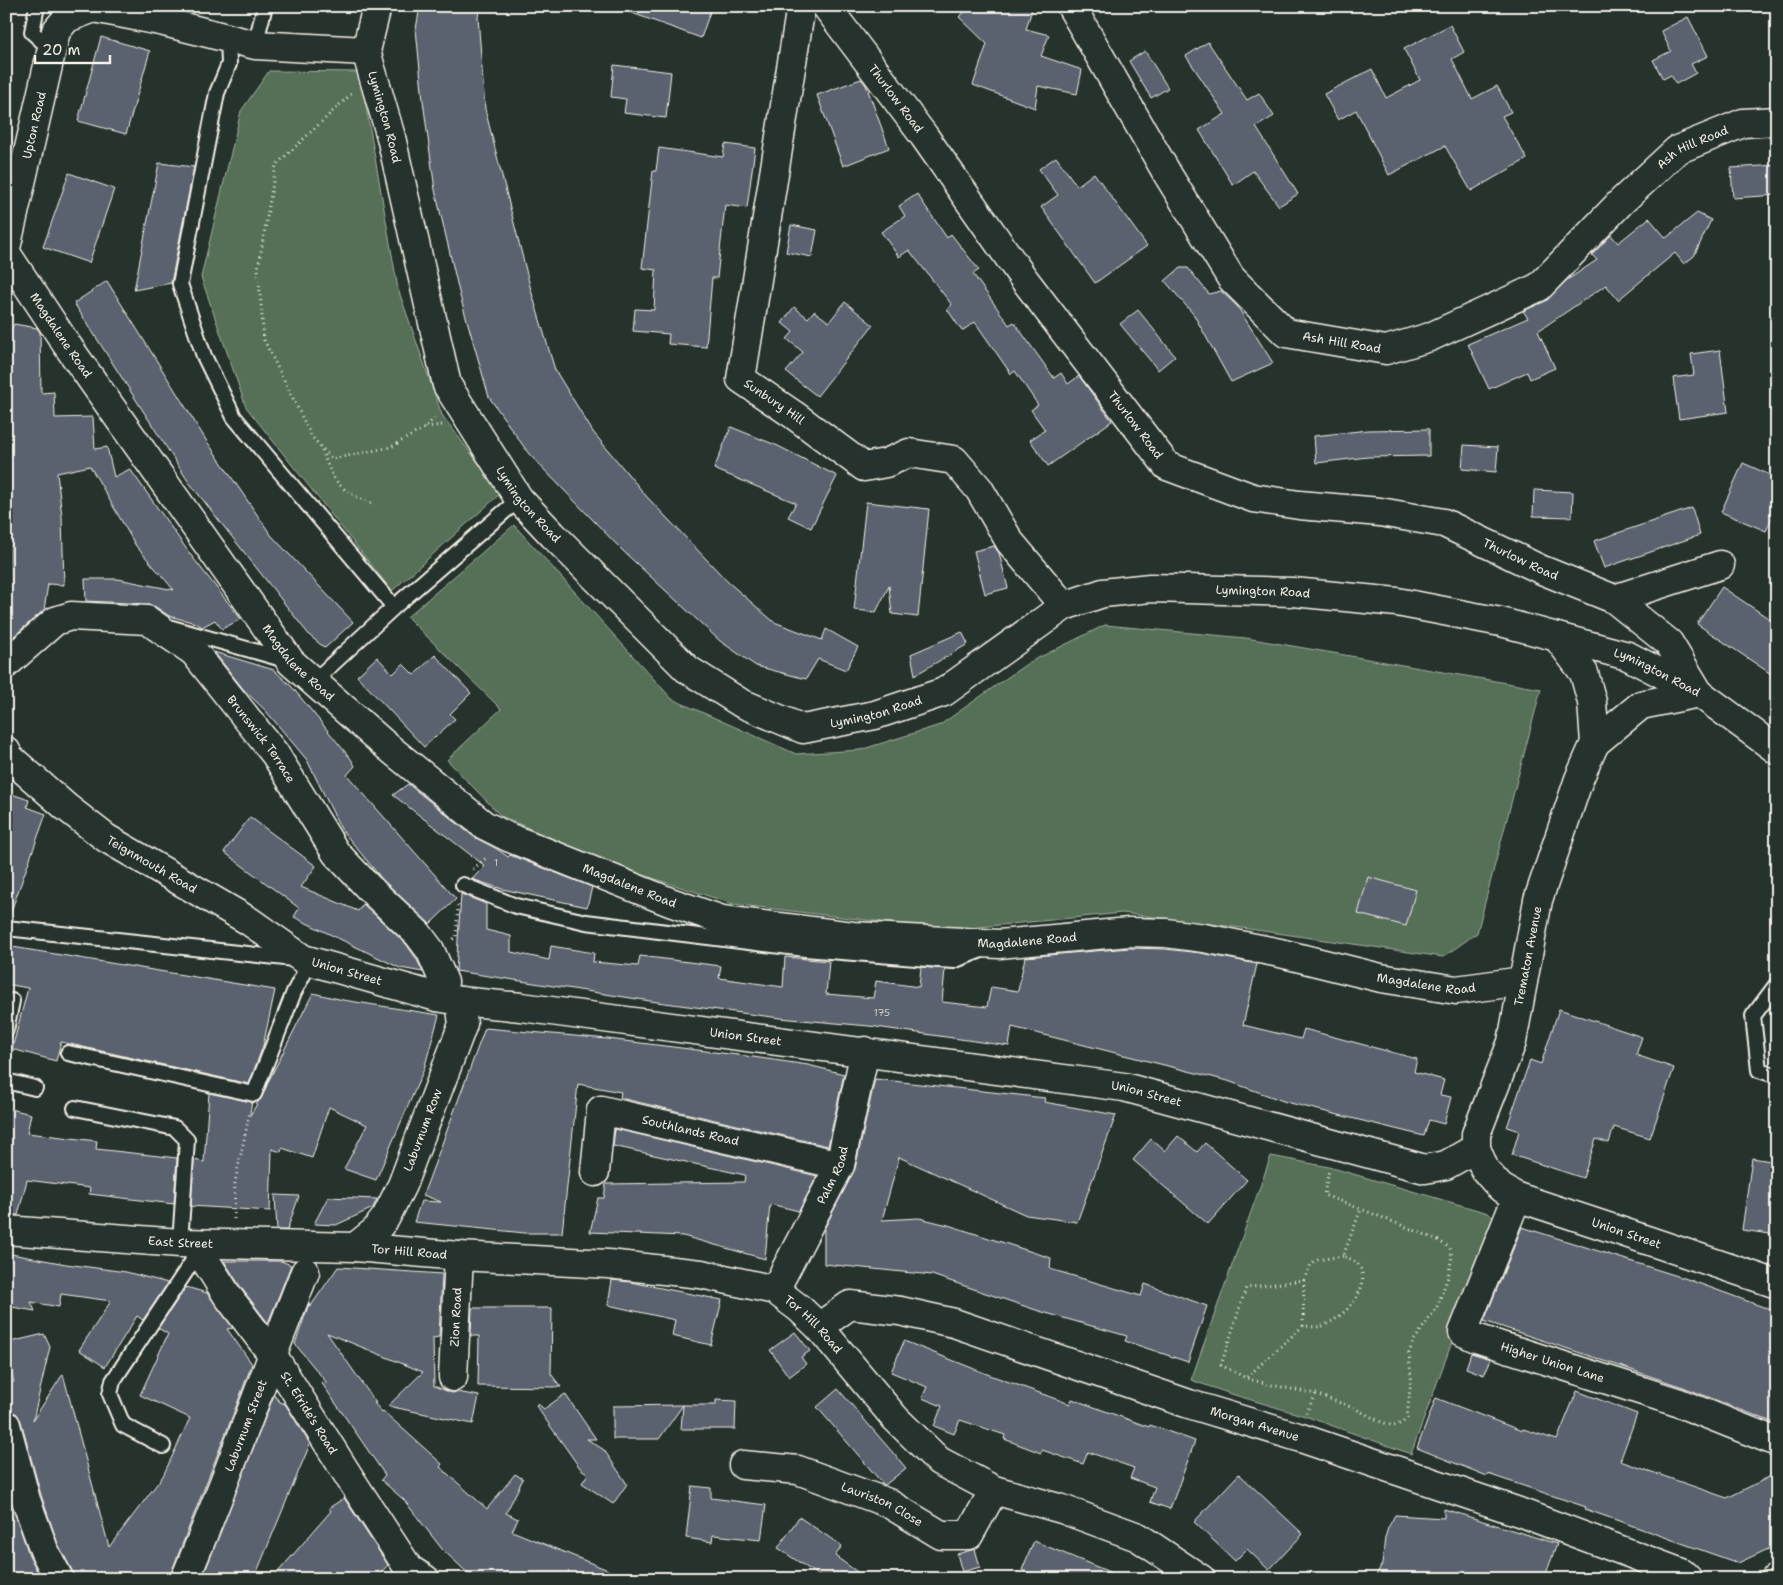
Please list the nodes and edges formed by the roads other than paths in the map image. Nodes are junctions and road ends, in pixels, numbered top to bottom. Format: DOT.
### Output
graph roads {
  1 [pos="37,6"];
  2 [pos="265,6"];
  3 [pos="377,6"];
  4 [pos="801,6"];
  5 [pos="826,6"];
  6 [pos="1071,6"];
  7 [pos="68,12"];
  8 [pos="228,38"];
  9 [pos="255,45"];
  10 [pos="52,50"];
  11 [pos="366,51"];
  12 [pos="1777,121"];
  13 [pos="6,248"];
  14 [pos="6,253"];
  15 [pos="520,499"];
  16 [pos="1720,565"];
  17 [pos="1614,599"];
  18 [pos="1064,606"];
  19 [pos="394,607"];
  20 [pos="147,620"];
  21 [pos="1557,637"];
  22 [pos="291,662"];
  23 [pos="6,664"];
  24 [pos="313,682"];
  25 [pos="1699,692"];
  26 [pos="1595,743"];
  27 [pos="1777,750"];
  28 [pos="8,755"];
  29 [pos="463,885"];
  30 [pos="6,928"];
  31 [pos="999,944"];
  32 [pos="306,960"];
  33 [pos="1523,981"];
  34 [pos="1777,984"];
  35 [pos="449,999"];
  36 [pos="12,1001"];
  37 [pos="6,1030"];
  38 [pos="865,1051"];
  39 [pos="68,1053"];
  40 [pos="1777,1076"];
  41 [pos="6,1081"];
  42 [pos="35,1088"];
  43 [pos="76,1108"];
  44 [pos="1480,1159"];
  45 [pos="840,1166"];
  46 [pos="595,1172"];
  47 [pos="1517,1197"];
  48 [pos="6,1230"];
  49 [pos="188,1243"];
  50 [pos="354,1247"];
  51 [pos="459,1256"];
  52 [pos="305,1272"];
  53 [pos="1777,1284"];
  54 [pos="775,1290"];
  55 [pos="819,1327"];
  56 [pos="272,1354"];
  57 [pos="453,1378"];
  58 [pos="6,1425"];
  59 [pos="1777,1442"];
  60 [pos="164,1446"];
  61 [pos="743,1465"];
  62 [pos="994,1490"];
  63 [pos="412,1576"];
  64 [pos="59,1579"];
  65 [pos="185,1579"];
  66 [pos="1201,1579"];
  67 [pos="1688,1579"];
  1 -- 10 [label="lane"];
  2 -- 9 [label="lane"];
  3 -- 11 [label="street"];
  4 -- 18 [label="street, Sunbury Hill"];
  5 -- 17 [label="street, Thurlow Road"];
  6 -- 12 [label="street, Ash Hill Road"];
  7 -- 8 [label="street"];
  7 -- 10 [label="street, Upton Road"];
  8 -- 9 [label="street"];
  8 -- 19 [label="lane"];
  9 -- 11 [label="street"];
  10 -- 13 [label="street, Upton Road"];
  11 -- 15 [label="street, Lymington Road"];
  14 -- 22 [label="street, Magdalene Road"];
  15 -- 18 [label="street, Lymington Road"];
  15 -- 19 [label="lane"];
  16 -- 17 [label="street"];
  17 -- 25 [label="street, Thurlow Road"];
  18 -- 21 [label="street, Lymington Road"];
  19 -- 24 [label="lane"];
  20 -- 22 [label="lane"];
  20 -- 23 [label="street"];
  20 -- 35 [label="street, Brunswick Terrace"];
  21 -- 25 [label="street, Lymington Road"];
  21 -- 26 [label="street, Trematon Avenue"];
  22 -- 24 [label="street, Magdalene Road"];
  24 -- 31 [label="street, Magdalene Road"];
  25 -- 26 [label="street, Trematon Avenue"];
  25 -- 27 [label="street, Lymington Road"];
  26 -- 33 [label="street, Trematon Avenue"];
  28 -- 32 [label="street, Teignmouth Road"];
  29 -- 31 [label="lane"];
  30 -- 32 [label="lane, Union Street"];
  31 -- 33 [label="street, Magdalene Road"];
  32 -- 35 [label="street, Union Street"];
  32 -- 39 [label="lane"];
  33 -- 44 [label="street, Trematon Avenue"];
  34 -- 40 [label="lane"];
  35 -- 38 [label="street, Union Street"];
  35 -- 50 [label="street, Laburnum Row"];
  36 -- 37 [label="lane"];
  38 -- 44 [label="street, Union Street"];
  38 -- 45 [label="street, Palm Road"];
  41 -- 42 [label="lane"];
  43 -- 49 [label="lane"];
  44 -- 47 [label="street, Union Street"];
  45 -- 46 [label="street, Southlands Road"];
  45 -- 54 [label="street, Palm Road"];
  47 -- 53 [label="street, Union Street"];
  47 -- 59 [label="street, Higher Union Lane"];
  48 -- 49 [label="street, East Street"];
  49 -- 50 [label="street, East Street"];
  49 -- 56 [label="street, St. Efride's Road"];
  49 -- 60 [label="lane"];
  50 -- 51 [label="street, Tor Hill Road"];
  51 -- 54 [label="street, Tor Hill Road"];
  51 -- 57 [label="street, Zion Road"];
  52 -- 56 [label="street, Laburnum Street"];
  54 -- 55 [label="street, Tor Hill Road"];
  55 -- 62 [label="street, Tor Hill Road"];
  55 -- 67 [label="street, Morgan Avenue"];
  56 -- 63 [label="street, St. Efride's Road"];
  56 -- 65 [label="street, Laburnum Street"];
  58 -- 64 [label="street"];
  61 -- 62 [label="street, Lauriston Close"];
  62 -- 66 [label="street, Tor Hill Road"];
}
